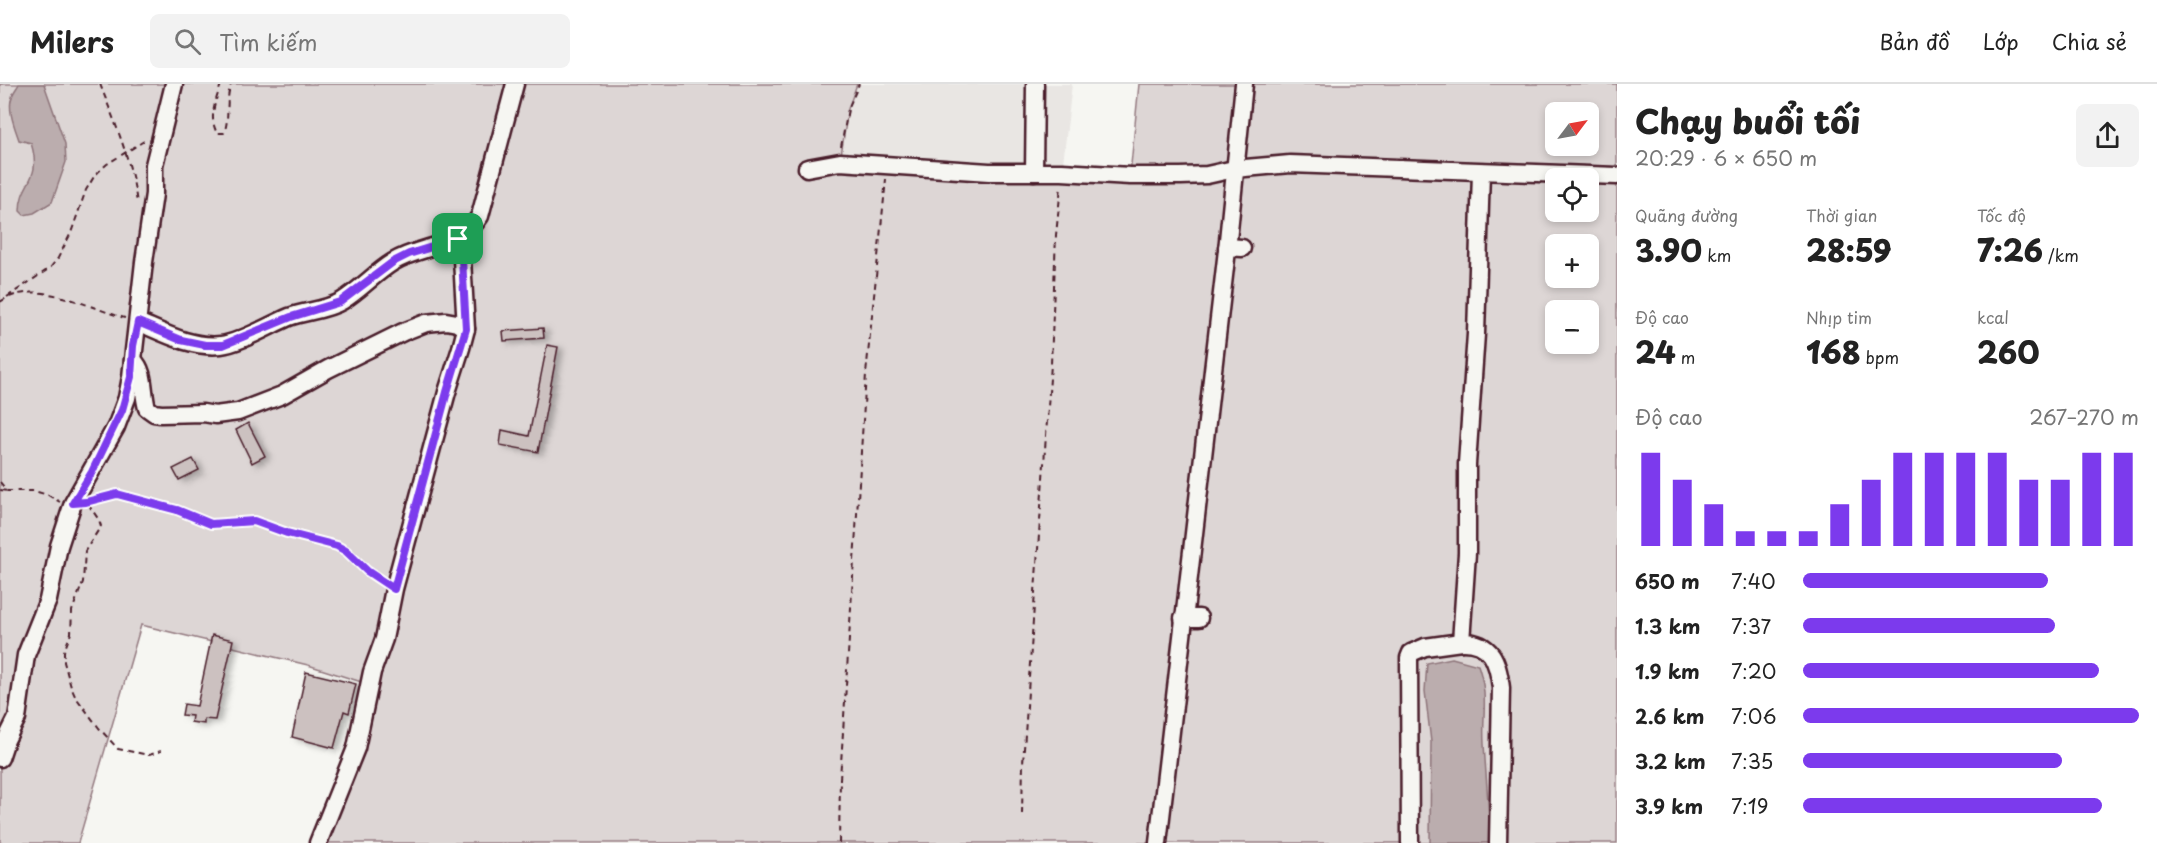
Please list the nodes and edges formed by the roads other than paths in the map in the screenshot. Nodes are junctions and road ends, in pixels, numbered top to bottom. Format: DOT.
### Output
graph roads {
  1 [pos="174,84"];
  2 [pos="515,84"];
  3 [pos="1035,84"];
  4 [pos="1244,84"];
  5 [pos="807,168"];
  6 [pos="1234,169"];
  7 [pos="1034,172"];
  8 [pos="1480,172"];
  9 [pos="1617,176"];
  10 [pos="466,233"];
  11 [pos="138,322"];
  12 [pos="466,329"];
  13 [pos="133,360"];
  14 [pos="1461,642"];
  15 [pos="0,758"];
  16 [pos="318,843"];
  17 [pos="1158,843"];
  18 [pos="1410,843"];
  19 [pos="1498,843"];
  1 -- 11 [label="street"];
  2 -- 10 [label="street"];
  3 -- 7 [label="street"];
  4 -- 6 [label="street"];
  5 -- 7 [label="street"];
  6 -- 7 [label="street"];
  6 -- 8 [label="street"];
  6 -- 17 [label="street"];
  8 -- 9 [label="street"];
  8 -- 14 [label="street"];
  10 -- 11 [label="street"];
  10 -- 12 [label="street"];
  11 -- 13 [label="street"];
  12 -- 13 [label="street"];
  12 -- 16 [label="street"];
  13 -- 15 [label="street"];
  14 -- 18 [label="street"];
  14 -- 19 [label="street"];
}
